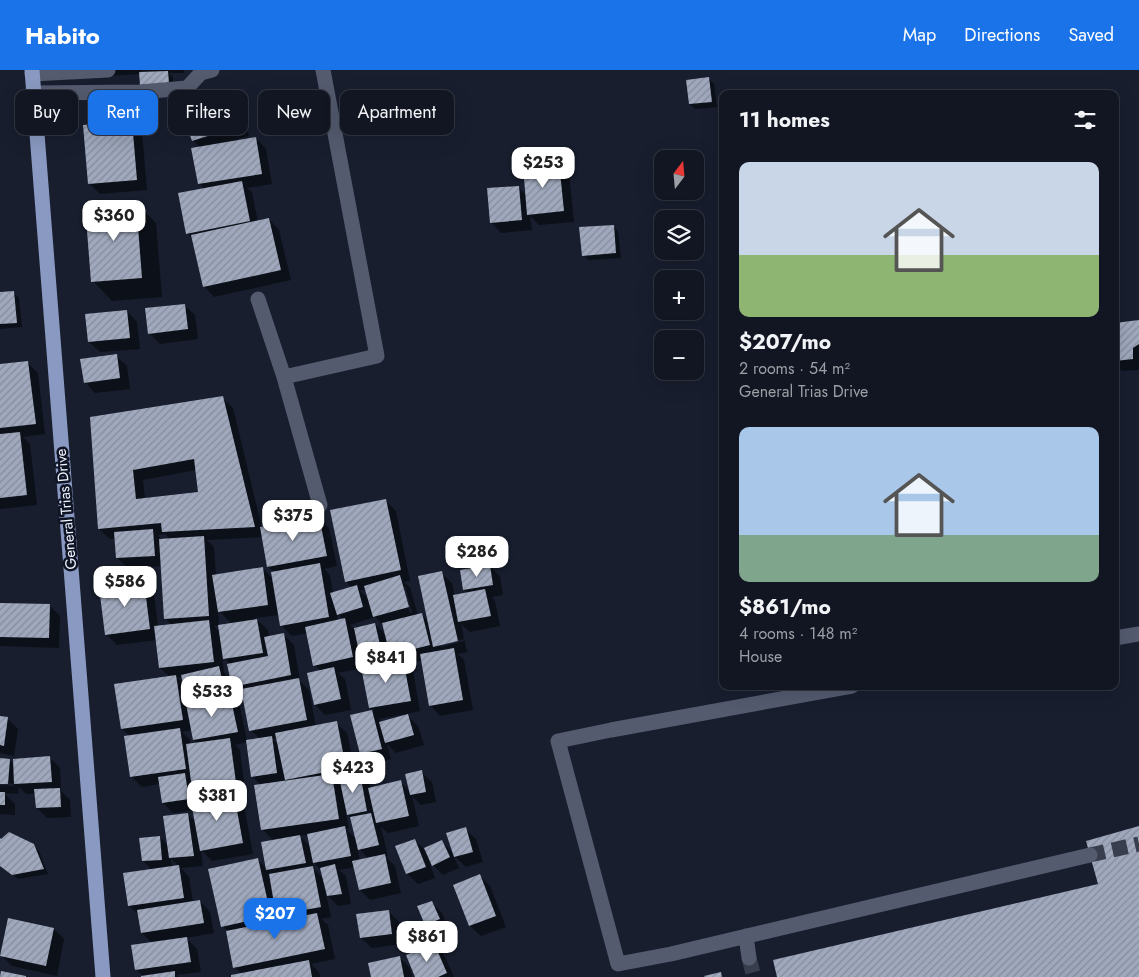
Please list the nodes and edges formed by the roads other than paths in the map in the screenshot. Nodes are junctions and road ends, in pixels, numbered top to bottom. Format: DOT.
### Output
graph roads {
  1 [pos="108,70"];
  2 [pos="324,70"];
  3 [pos="202,71"];
  4 [pos="32,72"];
  5 [pos="34,90"];
  6 [pos="78,93"];
  7 [pos="37,135"];
  8 [pos="258,299"];
  9 [pos="284,377"];
  10 [pos="320,505"];
  11 [pos="1139,634"];
  12 [pos="1119,637"];
  13 [pos="830,690"];
  14 [pos="1090,855"];
  15 [pos="746,936"];
  16 [pos="749,958"];
  17 [pos="103,977"];
  1 -- 4 [label="lane"];
  2 -- 9 [label="lane"];
  3 -- 6 [label="lane"];
  4 -- 5 [label="main road, General Trias Drive"];
  7 -- 17 [label="main road, General Trias Drive"];
  8 -- 9 [label="lane"];
  9 -- 10 [label="lane"];
  11 -- 12 [label="lane"];
  13 -- 15 [label="lane"];
  14 -- 15 [label="lane"];
  15 -- 16 [label="lane"];
}
